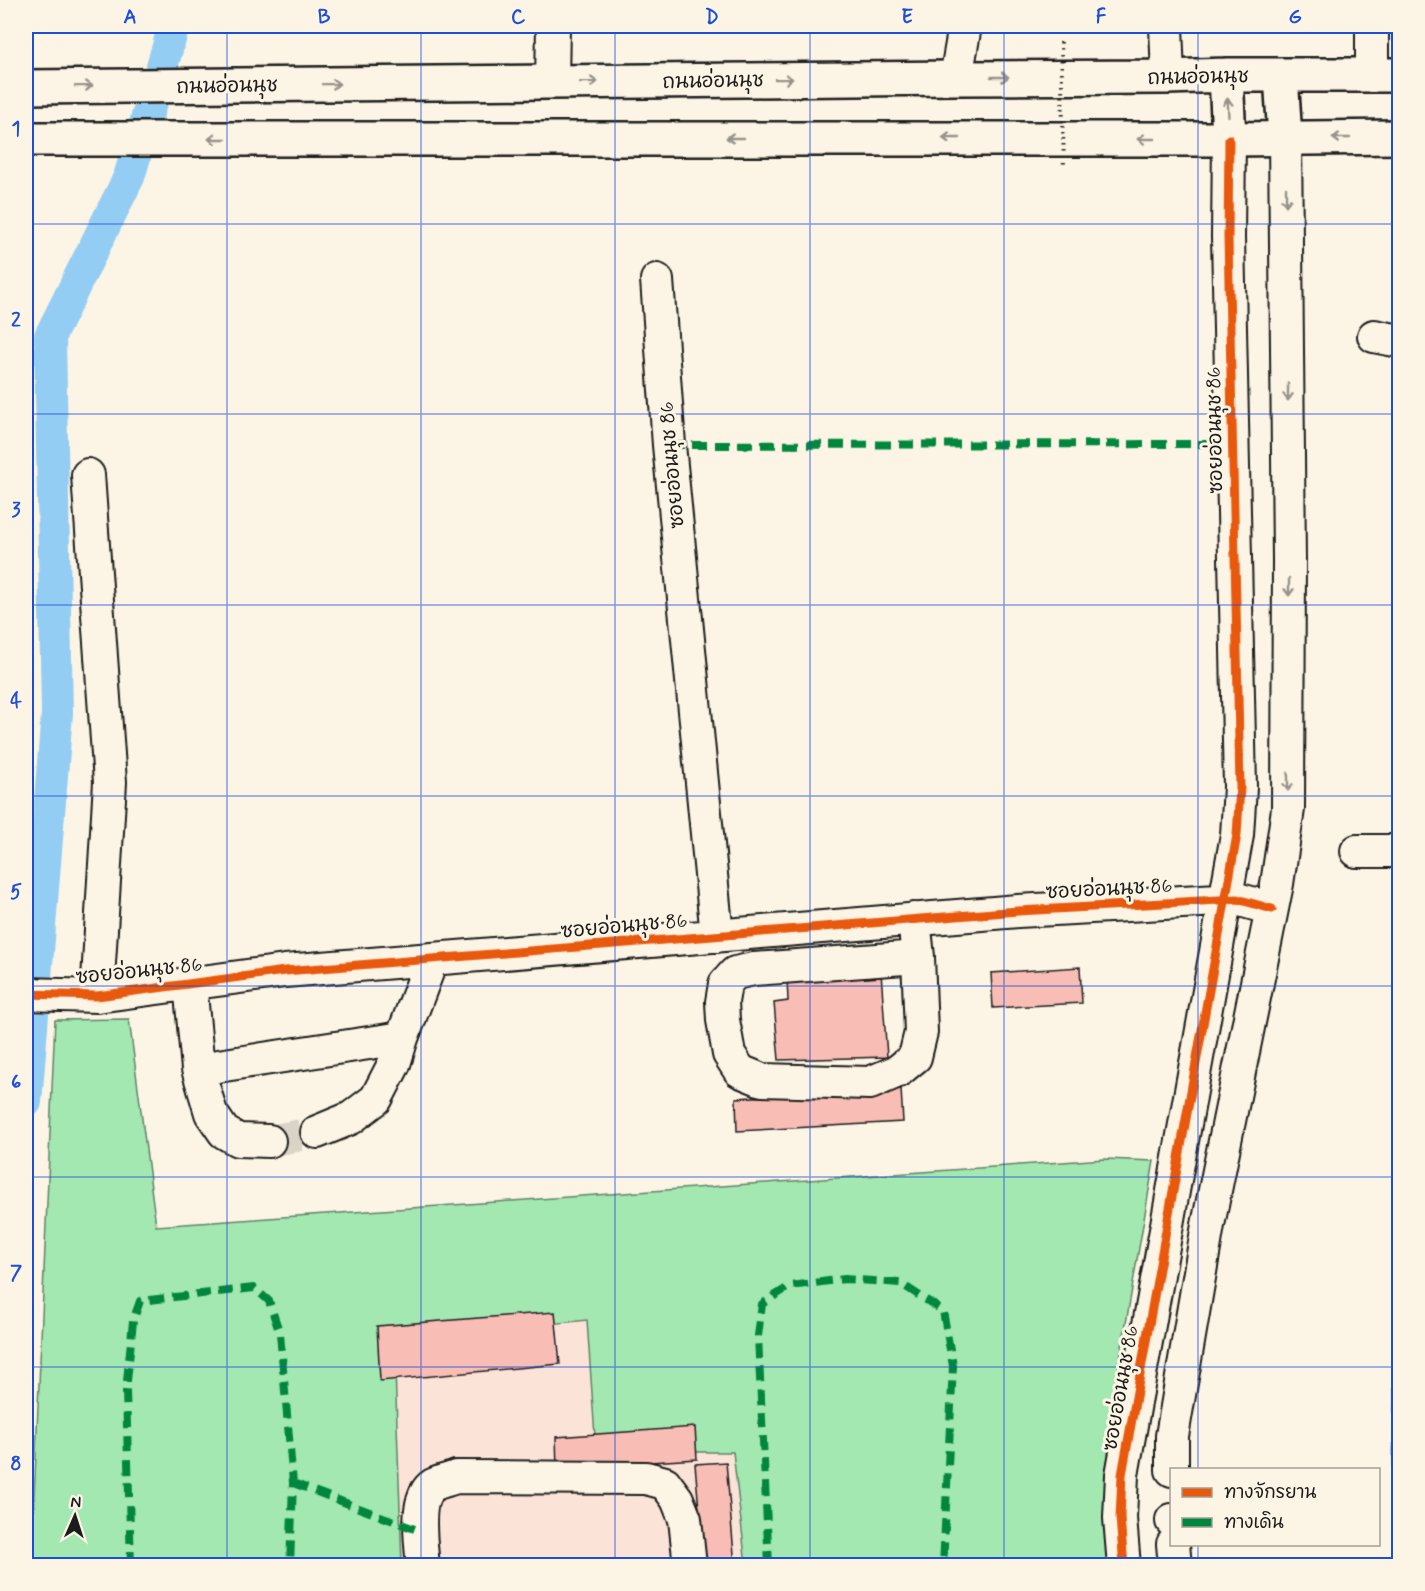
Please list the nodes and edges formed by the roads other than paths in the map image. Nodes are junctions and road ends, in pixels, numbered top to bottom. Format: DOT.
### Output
graph roads {
  1 [pos="553,26"];
  2 [pos="965,26"];
  3 [pos="1166,26"];
  4 [pos="1372,26"];
  5 [pos="1226,75"];
  6 [pos="1281,76"];
  7 [pos="1386,76"];
  8 [pos="1168,77"];
  9 [pos="956,78"];
  10 [pos="552,82"];
  11 [pos="26,87"];
  12 [pos="1400,137"];
  13 [pos="1285,138"];
  14 [pos="26,139"];
  15 [pos="1229,139"];
  16 [pos="657,280"];
  17 [pos="88,475"];
  18 [pos="1357,851"];
  19 [pos="1400,851"];
  20 [pos="1226,899"];
  21 [pos="1272,909"];
  22 [pos="914,920"];
  23 [pos="717,936"];
  24 [pos="918,957"];
  25 [pos="432,959"];
  26 [pos="190,983"];
  27 [pos="26,994"];
  28 [pos="97,996"];
  29 [pos="402,1038"];
  30 [pos="198,1069"];
  31 [pos="317,1132"];
  32 [pos="269,1142"];
  33 [pos="1172,1468"];
  34 [pos="1173,1546"];
  35 [pos="423,1566"];
  36 [pos="690,1566"];
  37 [pos="1124,1566"];
  38 [pos="1175,1566"];
  1 -- 10 [label="street"];
  2 -- 9 [label="street"];
  3 -- 8 [label="street"];
  4 -- 7 [label="street"];
  5 -- 6 [label="main road, ถนนอ่อนนุช"];
  5 -- 8 [label="main road, ถนนอ่อนนุช"];
  15 -- 5 [label="main road, one-way"];
  6 -- 7 [label="main road, ถนนอ่อนนุช"];
  6 -- 13 [label="main road"];
  9 -- 8 [label="main road, ถนนอ่อนนุช, one-way"];
  10 -- 9 [label="main road, ถนนอ่อนนุช, one-way"];
  11 -- 10 [label="main road, ถนนอ่อนนุช, one-way"];
  12 -- 13 [label="main road, one-way"];
  13 -- 15 [label="main road"];
  13 -- 21 [label="street, one-way"];
  15 -- 14 [label="main road, one-way"];
  15 -- 20 [label="street, ซอยอ่อนนุช 86"];
  16 -- 23 [label="street, ซอยอ่อนนุช 86"];
  17 -- 28 [label="street"];
  18 -- 19 [label="street"];
  20 -- 21 [label="street, ซอยอ่อนนุช 86"];
  20 -- 22 [label="street, ซอยอ่อนนุช 86"];
  20 -- 37 [label="street, ซอยอ่อนนุช 86"];
  21 -- 33 [label="street"];
  22 -- 23 [label="street, ซอยอ่อนนุช 86"];
  22 -- 24 [label="street"];
  23 -- 25 [label="street, ซอยอ่อนนุช 86"];
  24 -- 24 [label="street"];
  25 -- 26 [label="street, ซอยอ่อนนุช 86"];
  25 -- 29 [label="street"];
  26 -- 28 [label="street, ซอยอ่อนนุช 86"];
  26 -- 30 [label="street"];
  27 -- 28 [label="street, ซอยอ่อนนุช 86"];
  29 -- 30 [label="street"];
  29 -- 31 [label="street"];
  30 -- 32 [label="street"];
  34 -- 38 [label="street"];
  35 -- 36 [label="street"];
}
